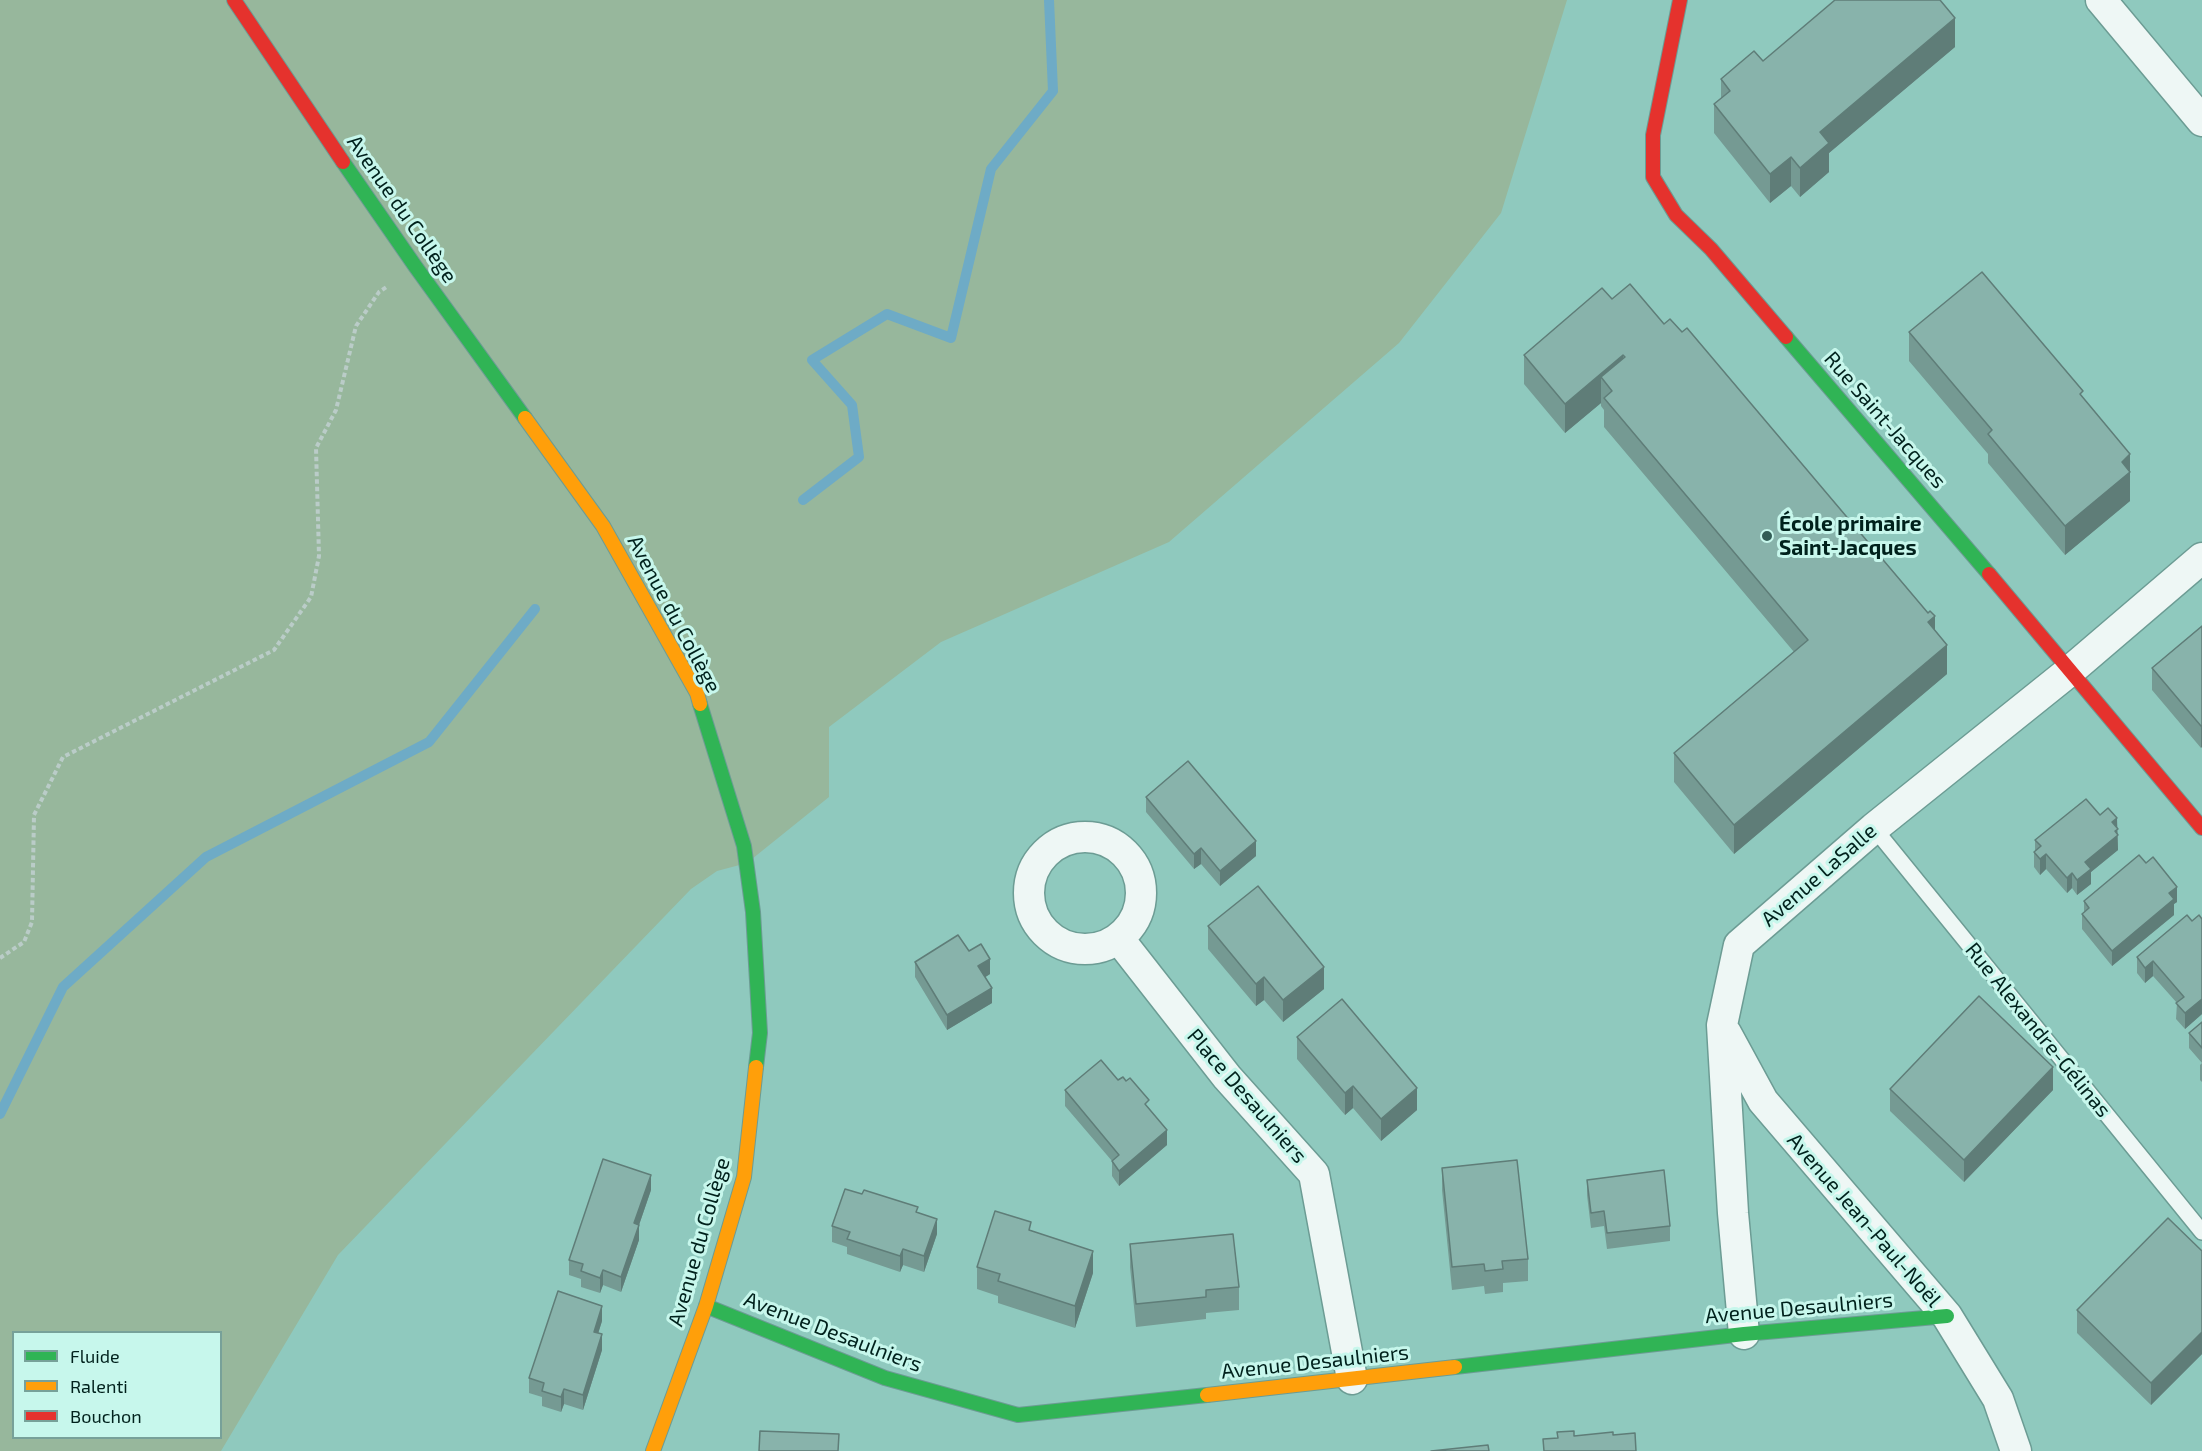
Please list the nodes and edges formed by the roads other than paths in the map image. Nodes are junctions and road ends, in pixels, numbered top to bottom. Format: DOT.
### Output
graph roads {
  1 [pos="234,0"];
  2 [pos="1680,0"];
  3 [pos="2101,0"];
  4 [pos="2202,121"];
  5 [pos="2202,558"];
  6 [pos="2071,670"];
  7 [pos="1874,828"];
  8 [pos="2202,828"];
  9 [pos="1119,939"];
  10 [pos="1722,1025"];
  11 [pos="2202,1232"];
  12 [pos="706,1306"];
  13 [pos="1947,1316"];
  14 [pos="1744,1334"];
  15 [pos="1352,1379"];
  16 [pos="653,1451"];
  17 [pos="2016,1451"];
  1 -- 12 [label="street, Avenue du Collège"];
  2 -- 6 [label="street, Rue Saint-Jacques"];
  3 -- 4 [label="street"];
  5 -- 6 [label="street, Avenue LaSalle"];
  6 -- 7 [label="street, Avenue LaSalle"];
  6 -- 8 [label="street, Rue Saint-Jacques"];
  7 -- 10 [label="street, Avenue LaSalle"];
  7 -- 11 [label="lane, Rue Alexandre-Gélinas"];
  9 -- 15 [label="street, Place Desaulniers"];
  10 -- 13 [label="street, Avenue Jean-Paul-Noël"];
  10 -- 14 [label="street, Avenue LaSalle"];
  12 -- 15 [label="street, Avenue Desaulniers"];
  12 -- 16 [label="street, Avenue du Collège"];
  13 -- 14 [label="street, Avenue Desaulniers"];
  13 -- 17 [label="street, Avenue Jean-Paul-Noël"];
  14 -- 15 [label="street, Avenue Desaulniers"];
}
